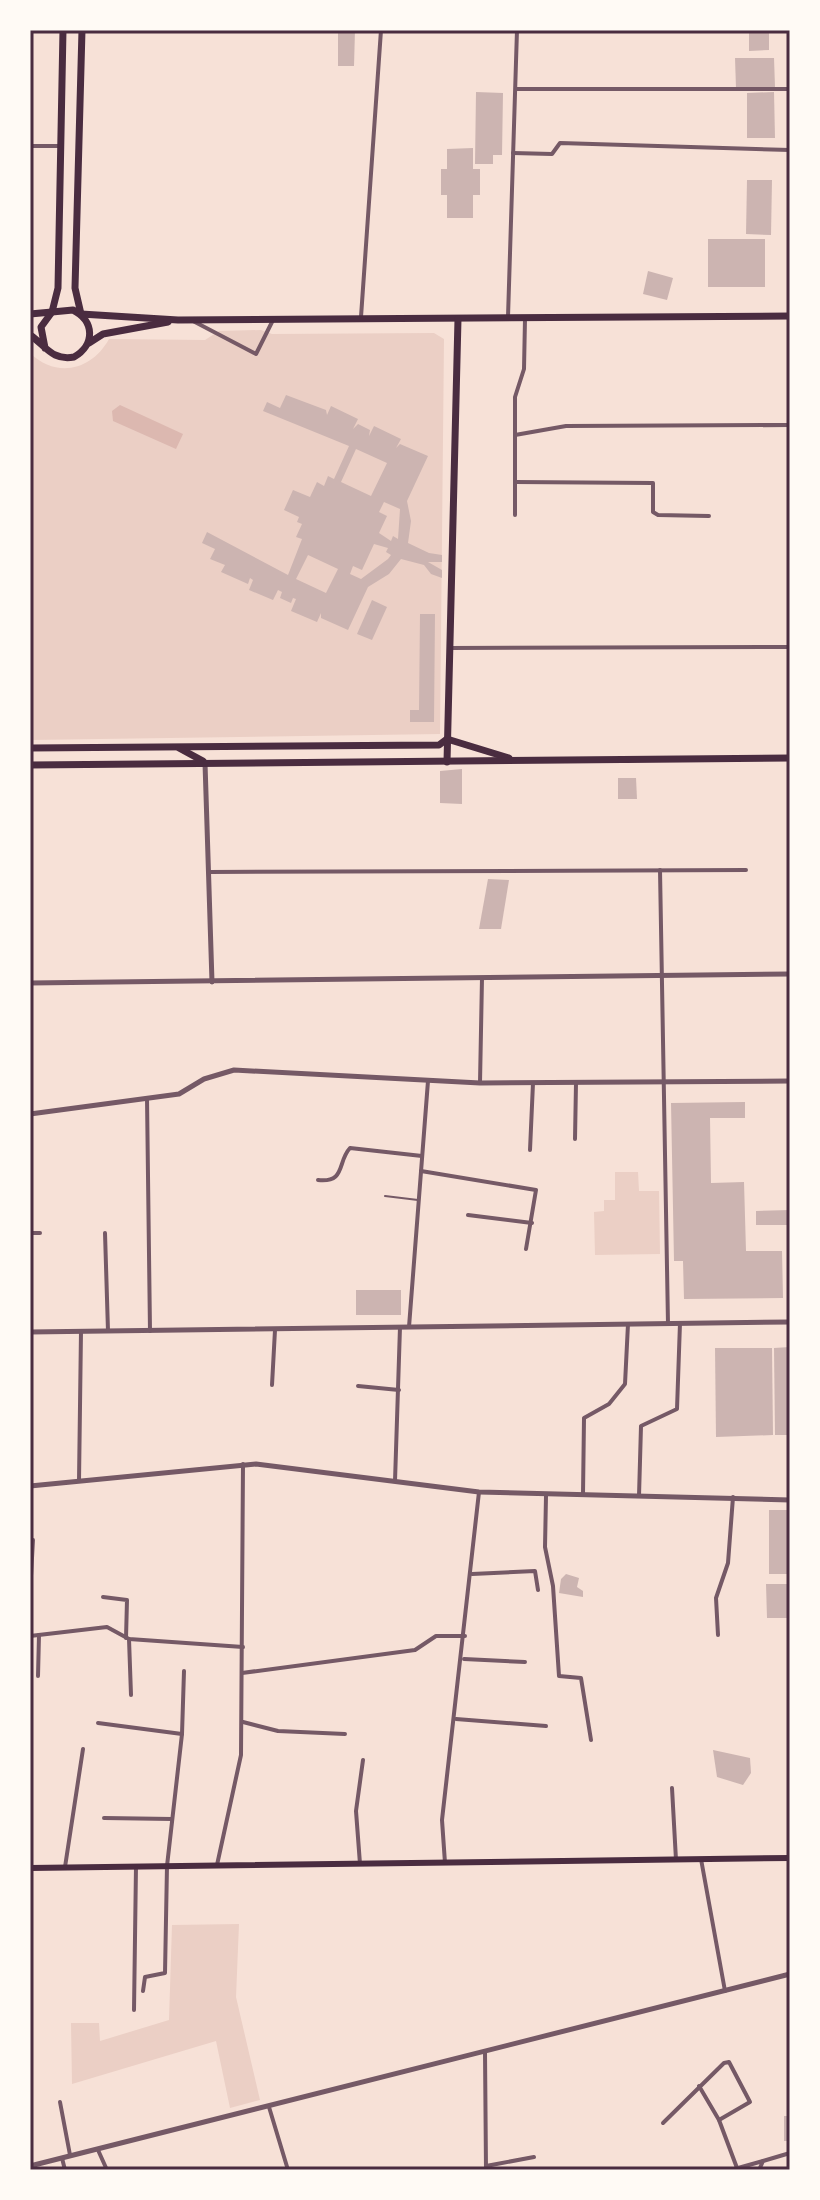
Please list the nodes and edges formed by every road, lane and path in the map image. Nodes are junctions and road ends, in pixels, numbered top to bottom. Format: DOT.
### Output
graph roads {
  1 [pos="63,30"];
  2 [pos="82,30"];
  3 [pos="381,30"];
  4 [pos="517,30"];
  5 [pos="515,89"];
  6 [pos="790,89"];
  7 [pos="30,146"];
  8 [pos="60,146"];
  9 [pos="790,150"];
  10 [pos="513,153"];
  11 [pos="52,312"];
  12 [pos="30,314"];
  13 [pos="81,314"];
  14 [pos="790,316"];
  15 [pos="458,319"];
  16 [pos="507,319"];
  17 [pos="525,319"];
  18 [pos="178,320"];
  19 [pos="191,320"];
  20 [pos="273,320"];
  21 [pos="360,320"];
  22 [pos="30,335"];
  23 [pos="88,343"];
  24 [pos="45,348"];
  25 [pos="790,425"];
  26 [pos="515,435"];
  27 [pos="515,482"];
  28 [pos="515,515"];
  29 [pos="709,516"];
  30 [pos="448,647"];
  31 [pos="790,647"];
  32 [pos="447,739"];
  33 [pos="179,747"];
  34 [pos="30,748"];
  35 [pos="790,758"];
  36 [pos="515,760"];
  37 [pos="447,762"];
  38 [pos="205,763"];
  39 [pos="30,765"];
  40 [pos="660,870"];
  41 [pos="746,870"];
  42 [pos="209,872"];
  43 [pos="790,974"];
  44 [pos="663,975"];
  45 [pos="482,978"];
  46 [pos="212,982"];
  47 [pos="30,983"];
  48 [pos="428,1081"];
  49 [pos="790,1081"];
  50 [pos="480,1083"];
  51 [pos="533,1083"];
  52 [pos="576,1083"];
  53 [pos="664,1083"];
  54 [pos="147,1098"];
  55 [pos="30,1114"];
  56 [pos="575,1139"];
  57 [pos="530,1150"];
  58 [pos="422,1156"];
  59 [pos="421,1171"];
  60 [pos="318,1180"];
  61 [pos="385,1196"];
  62 [pos="419,1200"];
  63 [pos="468,1215"];
  64 [pos="532,1223"];
  65 [pos="30,1233"];
  66 [pos="40,1233"];
  67 [pos="105,1233"];
  68 [pos="526,1249"];
  69 [pos="790,1322"];
  70 [pos="680,1323"];
  71 [pos="628,1324"];
  72 [pos="668,1324"];
  73 [pos="400,1327"];
  74 [pos="409,1327"];
  75 [pos="275,1330"];
  76 [pos="81,1331"];
  77 [pos="108,1331"];
  78 [pos="150,1331"];
  79 [pos="30,1332"];
  80 [pos="272,1385"];
  81 [pos="358,1386"];
  82 [pos="399,1390"];
  83 [pos="243,1464"];
  84 [pos="79,1481"];
  85 [pos="395,1482"];
  86 [pos="30,1486"];
  87 [pos="479,1492"];
  88 [pos="546,1496"];
  89 [pos="639,1496"];
  90 [pos="583,1497"];
  91 [pos="733,1497"];
  92 [pos="790,1500"];
  93 [pos="33,1540"];
  94 [pos="472,1574"];
  95 [pos="538,1590"];
  96 [pos="30,1594"];
  97 [pos="103,1597"];
  98 [pos="39,1635"];
  99 [pos="718,1635"];
  100 [pos="30,1636"];
  101 [pos="465,1636"];
  102 [pos="127,1638"];
  103 [pos="243,1647"];
  104 [pos="463,1659"];
  105 [pos="525,1662"];
  106 [pos="184,1671"];
  107 [pos="242,1673"];
  108 [pos="38,1676"];
  109 [pos="131,1695"];
  110 [pos="456,1719"];
  111 [pos="243,1722"];
  112 [pos="98,1723"];
  113 [pos="546,1726"];
  114 [pos="182,1734"];
  115 [pos="345,1734"];
  116 [pos="591,1740"];
  117 [pos="83,1749"];
  118 [pos="363,1760"];
  119 [pos="672,1788"];
  120 [pos="104,1818"];
  121 [pos="172,1819"];
  122 [pos="790,1858"];
  123 [pos="701,1859"];
  124 [pos="676,1860"];
  125 [pos="445,1863"];
  126 [pos="360,1864"];
  127 [pos="217,1865"];
  128 [pos="136,1866"];
  129 [pos="167,1866"];
  130 [pos="65,1867"];
  131 [pos="30,1868"];
  132 [pos="790,1974"];
  133 [pos="143,1991"];
  134 [pos="725,1991"];
  135 [pos="134,2010"];
  136 [pos="485,2052"];
  137 [pos="699,2086"];
  138 [pos="60,2102"];
  139 [pos="269,2107"];
  140 [pos="719,2120"];
  141 [pos="663,2123"];
  142 [pos="98,2150"];
  143 [pos="790,2153"];
  144 [pos="70,2155"];
  145 [pos="534,2157"];
  146 [pos="62,2158"];
  147 [pos="763,2161"];
  148 [pos="30,2166"];
  149 [pos="486,2168"];
  150 [pos="737,2168"];
  151 [pos="65,2170"];
  152 [pos="107,2170"];
  153 [pos="288,2170"];
  154 [pos="731,2170"];
  155 [pos="759,2170"];
  1 -- 8 [label="main road"];
  2 -- 13 [label="main road"];
  3 -- 21 [label="street"];
  4 -- 5 [label="street"];
  5 -- 6 [label="street"];
  5 -- 10 [label="street"];
  7 -- 8 [label="street"];
  8 -- 11 [label="main road"];
  9 -- 10 [label="street"];
  10 -- 16 [label="street"];
  11 -- 12 [label="main road"];
  11 -- 13 [label="main road"];
  11 -- 24 [label="main road"];
  13 -- 18 [label="main road"];
  13 -- 23 [label="main road"];
  14 -- 17 [label="main road"];
  15 -- 16 [label="main road"];
  15 -- 21 [label="main road"];
  15 -- 30 [label="main road"];
  16 -- 17 [label="main road"];
  17 -- 26 [label="street"];
  18 -- 19 [label="main road"];
  18 -- 23 [label="main road"];
  19 -- 20 [label="main road"];
  19 -- 20 [label="street"];
  20 -- 21 [label="main road"];
  22 -- 24 [label="main road"];
  23 -- 24 [label="main road"];
  25 -- 26 [label="street"];
  26 -- 27 [label="street"];
  27 -- 28 [label="street"];
  27 -- 29 [label="street"];
  30 -- 31 [label="street"];
  30 -- 32 [label="main road"];
  32 -- 33 [label="main road"];
  32 -- 36 [label="main road"];
  32 -- 37 [label="main road"];
  33 -- 34 [label="main road"];
  33 -- 38 [label="main road"];
  35 -- 36 [label="main road"];
  36 -- 37 [label="main road"];
  37 -- 38 [label="main road"];
  38 -- 39 [label="main road"];
  38 -- 42 [label="street"];
  40 -- 41 [label="street"];
  40 -- 42 [label="street"];
  40 -- 44 [label="street"];
  42 -- 46 [label="street"];
  43 -- 44 [label="street"];
  44 -- 45 [label="street"];
  44 -- 53 [label="street"];
  45 -- 46 [label="street"];
  45 -- 50 [label="street"];
  46 -- 47 [label="street"];
  48 -- 50 [label="street"];
  48 -- 54 [label="street"];
  48 -- 58 [label="street"];
  49 -- 53 [label="street"];
  50 -- 51 [label="street"];
  51 -- 52 [label="street"];
  51 -- 57 [label="street"];
  52 -- 53 [label="street"];
  52 -- 56 [label="street"];
  53 -- 72 [label="street"];
  54 -- 55 [label="street"];
  54 -- 78 [label="street"];
  58 -- 59 [label="street"];
  58 -- 60 [label="street"];
  59 -- 62 [label="street"];
  59 -- 64 [label="street"];
  61 -- 62 [label="lane"];
  62 -- 74 [label="street"];
  63 -- 64 [label="street"];
  64 -- 68 [label="street"];
  65 -- 66 [label="street"];
  67 -- 77 [label="street"];
  69 -- 70 [label="street"];
  70 -- 72 [label="street"];
  70 -- 89 [label="street"];
  71 -- 72 [label="street"];
  71 -- 74 [label="street"];
  71 -- 90 [label="street"];
  73 -- 74 [label="street"];
  73 -- 75 [label="street"];
  73 -- 82 [label="street"];
  75 -- 78 [label="street"];
  75 -- 80 [label="street"];
  76 -- 77 [label="street"];
  76 -- 79 [label="street"];
  76 -- 84 [label="street"];
  77 -- 78 [label="street"];
  81 -- 82 [label="street"];
  82 -- 85 [label="street"];
  83 -- 84 [label="street"];
  83 -- 85 [label="street"];
  83 -- 103 [label="street"];
  84 -- 86 [label="street"];
  85 -- 87 [label="street"];
  87 -- 88 [label="street"];
  87 -- 94 [label="street"];
  88 -- 90 [label="street"];
  88 -- 116 [label="street"];
  89 -- 90 [label="street"];
  89 -- 91 [label="street"];
  91 -- 92 [label="street"];
  91 -- 99 [label="street"];
  93 -- 96 [label="street"];
  94 -- 95 [label="street"];
  94 -- 101 [label="street"];
  97 -- 102 [label="street"];
  98 -- 100 [label="street"];
  98 -- 102 [label="street"];
  98 -- 108 [label="street"];
  101 -- 104 [label="street"];
  101 -- 107 [label="street"];
  102 -- 103 [label="street"];
  102 -- 109 [label="street"];
  103 -- 107 [label="street"];
  104 -- 105 [label="street"];
  104 -- 110 [label="street"];
  106 -- 114 [label="street"];
  107 -- 111 [label="street"];
  110 -- 113 [label="street"];
  110 -- 125 [label="street"];
  111 -- 115 [label="street"];
  111 -- 127 [label="street"];
  112 -- 114 [label="street"];
  114 -- 121 [label="street"];
  117 -- 130 [label="street"];
  118 -- 126 [label="street"];
  119 -- 124 [label="street"];
  120 -- 121 [label="street"];
  121 -- 129 [label="street"];
  122 -- 123 [label="main road"];
  123 -- 124 [label="main road"];
  123 -- 134 [label="street"];
  124 -- 125 [label="main road"];
  125 -- 126 [label="main road"];
  126 -- 127 [label="main road"];
  127 -- 129 [label="main road"];
  128 -- 129 [label="main road"];
  128 -- 130 [label="main road"];
  128 -- 135 [label="street"];
  129 -- 133 [label="street"];
  130 -- 131 [label="main road"];
  132 -- 134 [label="street"];
  134 -- 136 [label="street"];
  136 -- 139 [label="street"];
  136 -- 149 [label="street"];
  137 -- 140 [label="street"];
  137 -- 140 [label="street"];
  137 -- 141 [label="street"];
  138 -- 144 [label="street"];
  139 -- 142 [label="street"];
  139 -- 153 [label="street"];
  140 -- 150 [label="street"];
  142 -- 144 [label="street"];
  142 -- 152 [label="street"];
  143 -- 147 [label="street"];
  144 -- 146 [label="street"];
  145 -- 149 [label="street"];
  146 -- 148 [label="street"];
  146 -- 151 [label="street"];
  147 -- 150 [label="street"];
  147 -- 155 [label="street"];
  150 -- 154 [label="street"];
}
